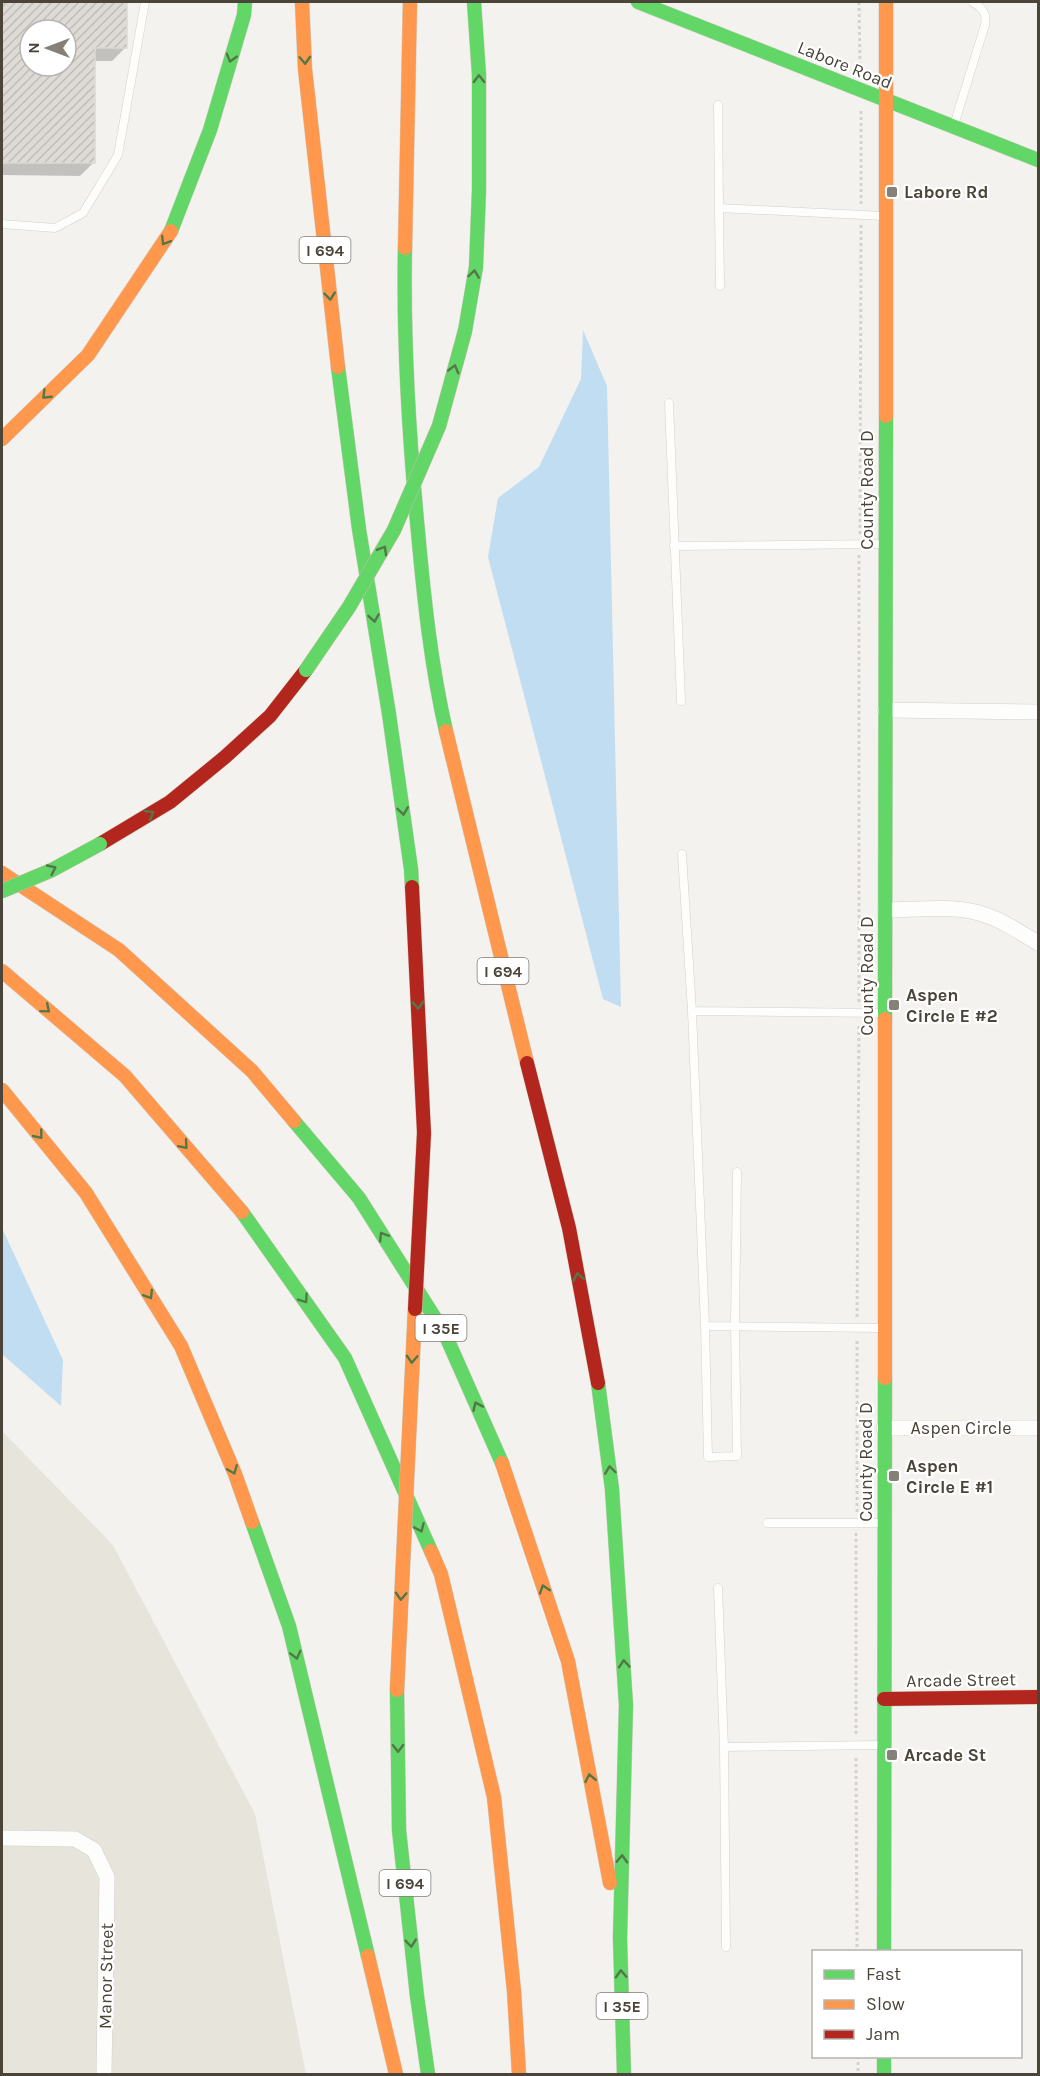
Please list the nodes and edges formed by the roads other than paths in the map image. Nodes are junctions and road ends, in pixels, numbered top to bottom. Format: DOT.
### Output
graph roads {
  1 [pos="145,2"];
  2 [pos="245,2"];
  3 [pos="302,2"];
  4 [pos="410,2"];
  5 [pos="474,2"];
  6 [pos="638,2"];
  7 [pos="886,2"];
  8 [pos="972,2"];
  9 [pos="886,100"];
  10 [pos="718,105"];
  11 [pos="954,126"];
  12 [pos="1038,160"];
  13 [pos="719,208"];
  14 [pos="886,216"];
  15 [pos="2,224"];
  16 [pos="720,286"];
  17 [pos="669,403"];
  18 [pos="2,439"];
  19 [pos="885,544"];
  20 [pos="674,546"];
  21 [pos="681,701"];
  22 [pos="885,710"];
  23 [pos="1038,712"];
  24 [pos="682,854"];
  25 [pos="2,873"];
  26 [pos="2,891"];
  27 [pos="885,910"];
  28 [pos="1038,942"];
  29 [pos="2,971"];
  30 [pos="692,1011"];
  31 [pos="885,1013"];
  32 [pos="2,1089"];
  33 [pos="737,1172"];
  34 [pos="705,1326"];
  35 [pos="735,1326"];
  36 [pos="884,1328"];
  37 [pos="884,1428"];
  38 [pos="1038,1428"];
  39 [pos="767,1523"];
  40 [pos="884,1523"];
  41 [pos="718,1588"];
  42 [pos="1038,1697"];
  43 [pos="884,1699"];
  44 [pos="884,1744"];
  45 [pos="724,1748"];
  46 [pos="2,1838"];
  47 [pos="620,1938"];
  48 [pos="726,1947"];
  49 [pos="884,1950"];
  50 [pos="884,2058"];
  51 [pos="104,2074"];
  52 [pos="396,2074"];
  53 [pos="428,2074"];
  54 [pos="519,2074"];
  55 [pos="624,2074"];
  56 [pos="884,2074"];
  1 -- 15 [label="lane"];
  2 -- 18 [label="main road, one-way"];
  3 -- 53 [label="main road, I 694, one-way, bridge"];
  47 -- 4 [label="main road, I 694, one-way"];
  26 -- 5 [label="main road, one-way, bridge"];
  6 -- 9 [label="main road, Labore Road"];
  7 -- 9 [label="main road, County Road D"];
  8 -- 11 [label="lane"];
  9 -- 11 [label="main road, Labore Road"];
  9 -- 14 [label="main road, County Road D"];
  10 -- 13 [label="lane"];
  11 -- 12 [label="main road, Labore Road"];
  13 -- 14 [label="lane"];
  13 -- 16 [label="lane"];
  14 -- 19 [label="main road, County Road D"];
  17 -- 20 [label="lane"];
  19 -- 20 [label="lane"];
  19 -- 22 [label="main road, County Road D"];
  20 -- 21 [label="lane"];
  22 -- 23 [label="street"];
  22 -- 27 [label="main road, County Road D"];
  24 -- 30 [label="lane"];
  47 -- 25 [label="main road, I 35E, one-way"];
  27 -- 28 [label="street"];
  27 -- 31 [label="main road, County Road D"];
  29 -- 54 [label="main road, one-way"];
  30 -- 31 [label="lane"];
  30 -- 34 [label="lane"];
  31 -- 36 [label="main road, County Road D"];
  32 -- 52 [label="main road, one-way"];
  33 -- 35 [label="lane"];
  34 -- 35 [label="lane"];
  34 -- 35 [label="lane"];
  35 -- 36 [label="lane"];
  36 -- 37 [label="main road, County Road D"];
  37 -- 38 [label="street, Aspen Circle"];
  37 -- 40 [label="main road, County Road D"];
  39 -- 40 [label="lane"];
  40 -- 43 [label="main road, County Road D"];
  41 -- 45 [label="lane"];
  42 -- 43 [label="main road, Arcade Street"];
  43 -- 44 [label="main road, County Road D"];
  44 -- 45 [label="lane"];
  44 -- 49 [label="main road, County Road D"];
  45 -- 48 [label="lane"];
  46 -- 51 [label="street, Manor Street"];
  55 -- 47 [label="main road, I 35E, one-way"];
  50 -- 56 [label="main road"];
}
